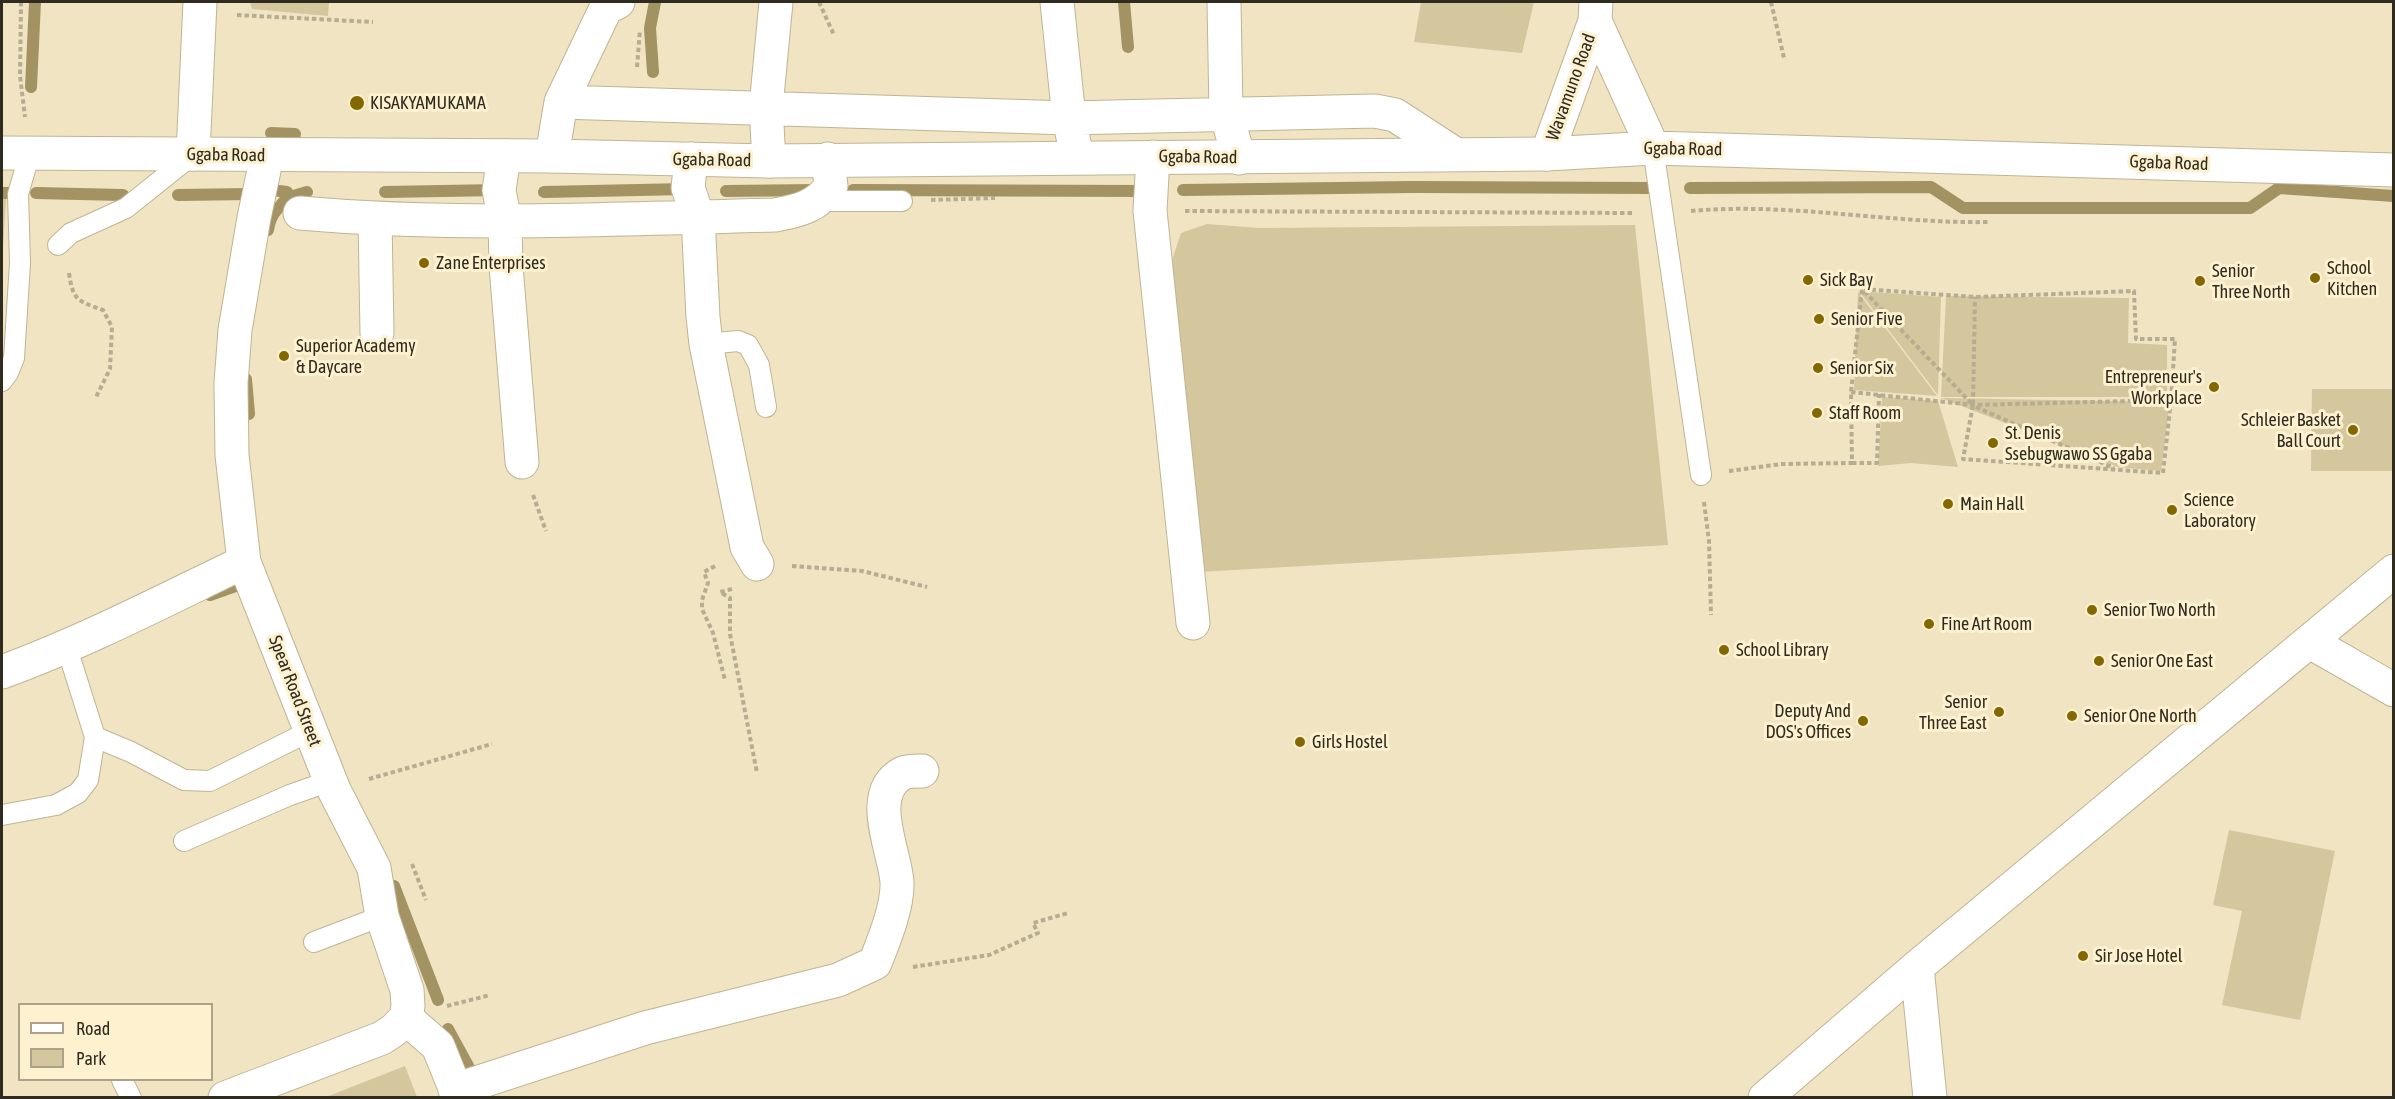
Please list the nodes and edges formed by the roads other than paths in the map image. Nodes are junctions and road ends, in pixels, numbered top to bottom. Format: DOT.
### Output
graph roads {
  1 [pos="200,2"];
  2 [pos="618,2"];
  3 [pos="776,2"];
  4 [pos="1057,2"];
  5 [pos="1224,2"];
  6 [pos="1595,11"];
  7 [pos="561,102"];
  8 [pos="766,107"];
  9 [pos="1226,113"];
  10 [pos="1069,118"];
  11 [pos="1653,148"];
  12 [pos="16,153"];
  13 [pos="193,154"];
  14 [pos="1455,154"];
  15 [pos="1547,154"];
  16 [pos="267,156"];
  17 [pos="504,156"];
  18 [pos="552,156"];
  19 [pos="1077,157"];
  20 [pos="1153,157"];
  21 [pos="1239,158"];
  22 [pos="691,159"];
  23 [pos="828,159"];
  24 [pos="769,160"];
  25 [pos="2394,170"];
  26 [pos="819,201"];
  27 [pos="902,201"];
  28 [pos="300,213"];
  29 [pos="698,217"];
  30 [pos="375,219"];
  31 [pos="505,222"];
  32 [pos="58,245"];
  33 [pos="377,333"];
  34 [pos="706,344"];
  35 [pos="2,381"];
  36 [pos="766,407"];
  37 [pos="522,462"];
  38 [pos="1701,475"];
  39 [pos="752,556"];
  40 [pos="244,562"];
  41 [pos="2394,571"];
  42 [pos="1192,623"];
  43 [pos="2310,642"];
  44 [pos="66,645"];
  45 [pos="2,672"];
  46 [pos="2394,690"];
  47 [pos="310,731"];
  48 [pos="95,737"];
  49 [pos="922,771"];
  50 [pos="332,785"];
  51 [pos="2,815"];
  52 [pos="184,841"];
  53 [pos="382,916"];
  54 [pos="314,942"];
  55 [pos="1917,967"];
  56 [pos="406,1018"];
  57 [pos="122,1081"];
  58 [pos="457,1094"];
  59 [pos="131,1098"];
  60 [pos="225,1098"];
  61 [pos="1765,1098"];
  62 [pos="1930,1098"];
  1 -- 13 [label="street"];
  2 -- 7 [label="street"];
  3 -- 8 [label="street"];
  4 -- 10 [label="street"];
  5 -- 9 [label="street"];
  6 -- 11 [label="street, Wavamuno Road"];
  6 -- 15 [label="street, Wavamuno Road"];
  7 -- 8 [label="street"];
  7 -- 18 [label="street"];
  8 -- 10 [label="street"];
  8 -- 24 [label="street"];
  9 -- 10 [label="street"];
  9 -- 14 [label="street"];
  9 -- 21 [label="street"];
  10 -- 19 [label="street"];
  11 -- 15 [label="street, Ggaba Road"];
  11 -- 25 [label="street, Ggaba Road"];
  11 -- 38 [label="lane"];
  12 -- 13 [label="street, Ggaba Road"];
  12 -- 35 [label="lane"];
  13 -- 16 [label="street, Ggaba Road"];
  13 -- 32 [label="lane"];
  14 -- 15 [label="street, Ggaba Road"];
  14 -- 21 [label="street, Ggaba Road"];
  16 -- 17 [label="street, Ggaba Road"];
  16 -- 40 [label="street, Spear Road Street"];
  17 -- 18 [label="street, Ggaba Road"];
  17 -- 31 [label="street"];
  18 -- 22 [label="street, Ggaba Road"];
  19 -- 20 [label="street, Ggaba Road"];
  19 -- 23 [label="street, Ggaba Road"];
  20 -- 21 [label="street, Ggaba Road"];
  20 -- 42 [label="street"];
  22 -- 24 [label="street, Ggaba Road"];
  22 -- 29 [label="street"];
  23 -- 24 [label="street, Ggaba Road"];
  23 -- 26 [label="street"];
  26 -- 27 [label="lane"];
  26 -- 29 [label="street"];
  28 -- 30 [label="street"];
  29 -- 31 [label="street"];
  29 -- 34 [label="street"];
  30 -- 31 [label="street"];
  30 -- 33 [label="street"];
  31 -- 37 [label="street"];
  34 -- 36 [label="lane"];
  34 -- 39 [label="street"];
  40 -- 44 [label="street"];
  40 -- 47 [label="street, Spear Road Street"];
  41 -- 43 [label="street"];
  43 -- 46 [label="street"];
  43 -- 55 [label="street"];
  44 -- 45 [label="street"];
  44 -- 48 [label="lane"];
  47 -- 48 [label="lane"];
  47 -- 50 [label="street, Spear Road Street"];
  48 -- 51 [label="lane"];
  49 -- 58 [label="street"];
  50 -- 52 [label="lane"];
  50 -- 53 [label="street, Spear Road Street"];
  53 -- 54 [label="lane"];
  53 -- 56 [label="street, Spear Road Street"];
  55 -- 61 [label="street"];
  55 -- 62 [label="street"];
  56 -- 58 [label="street"];
  56 -- 60 [label="street"];
  57 -- 59 [label="lane"];
}
